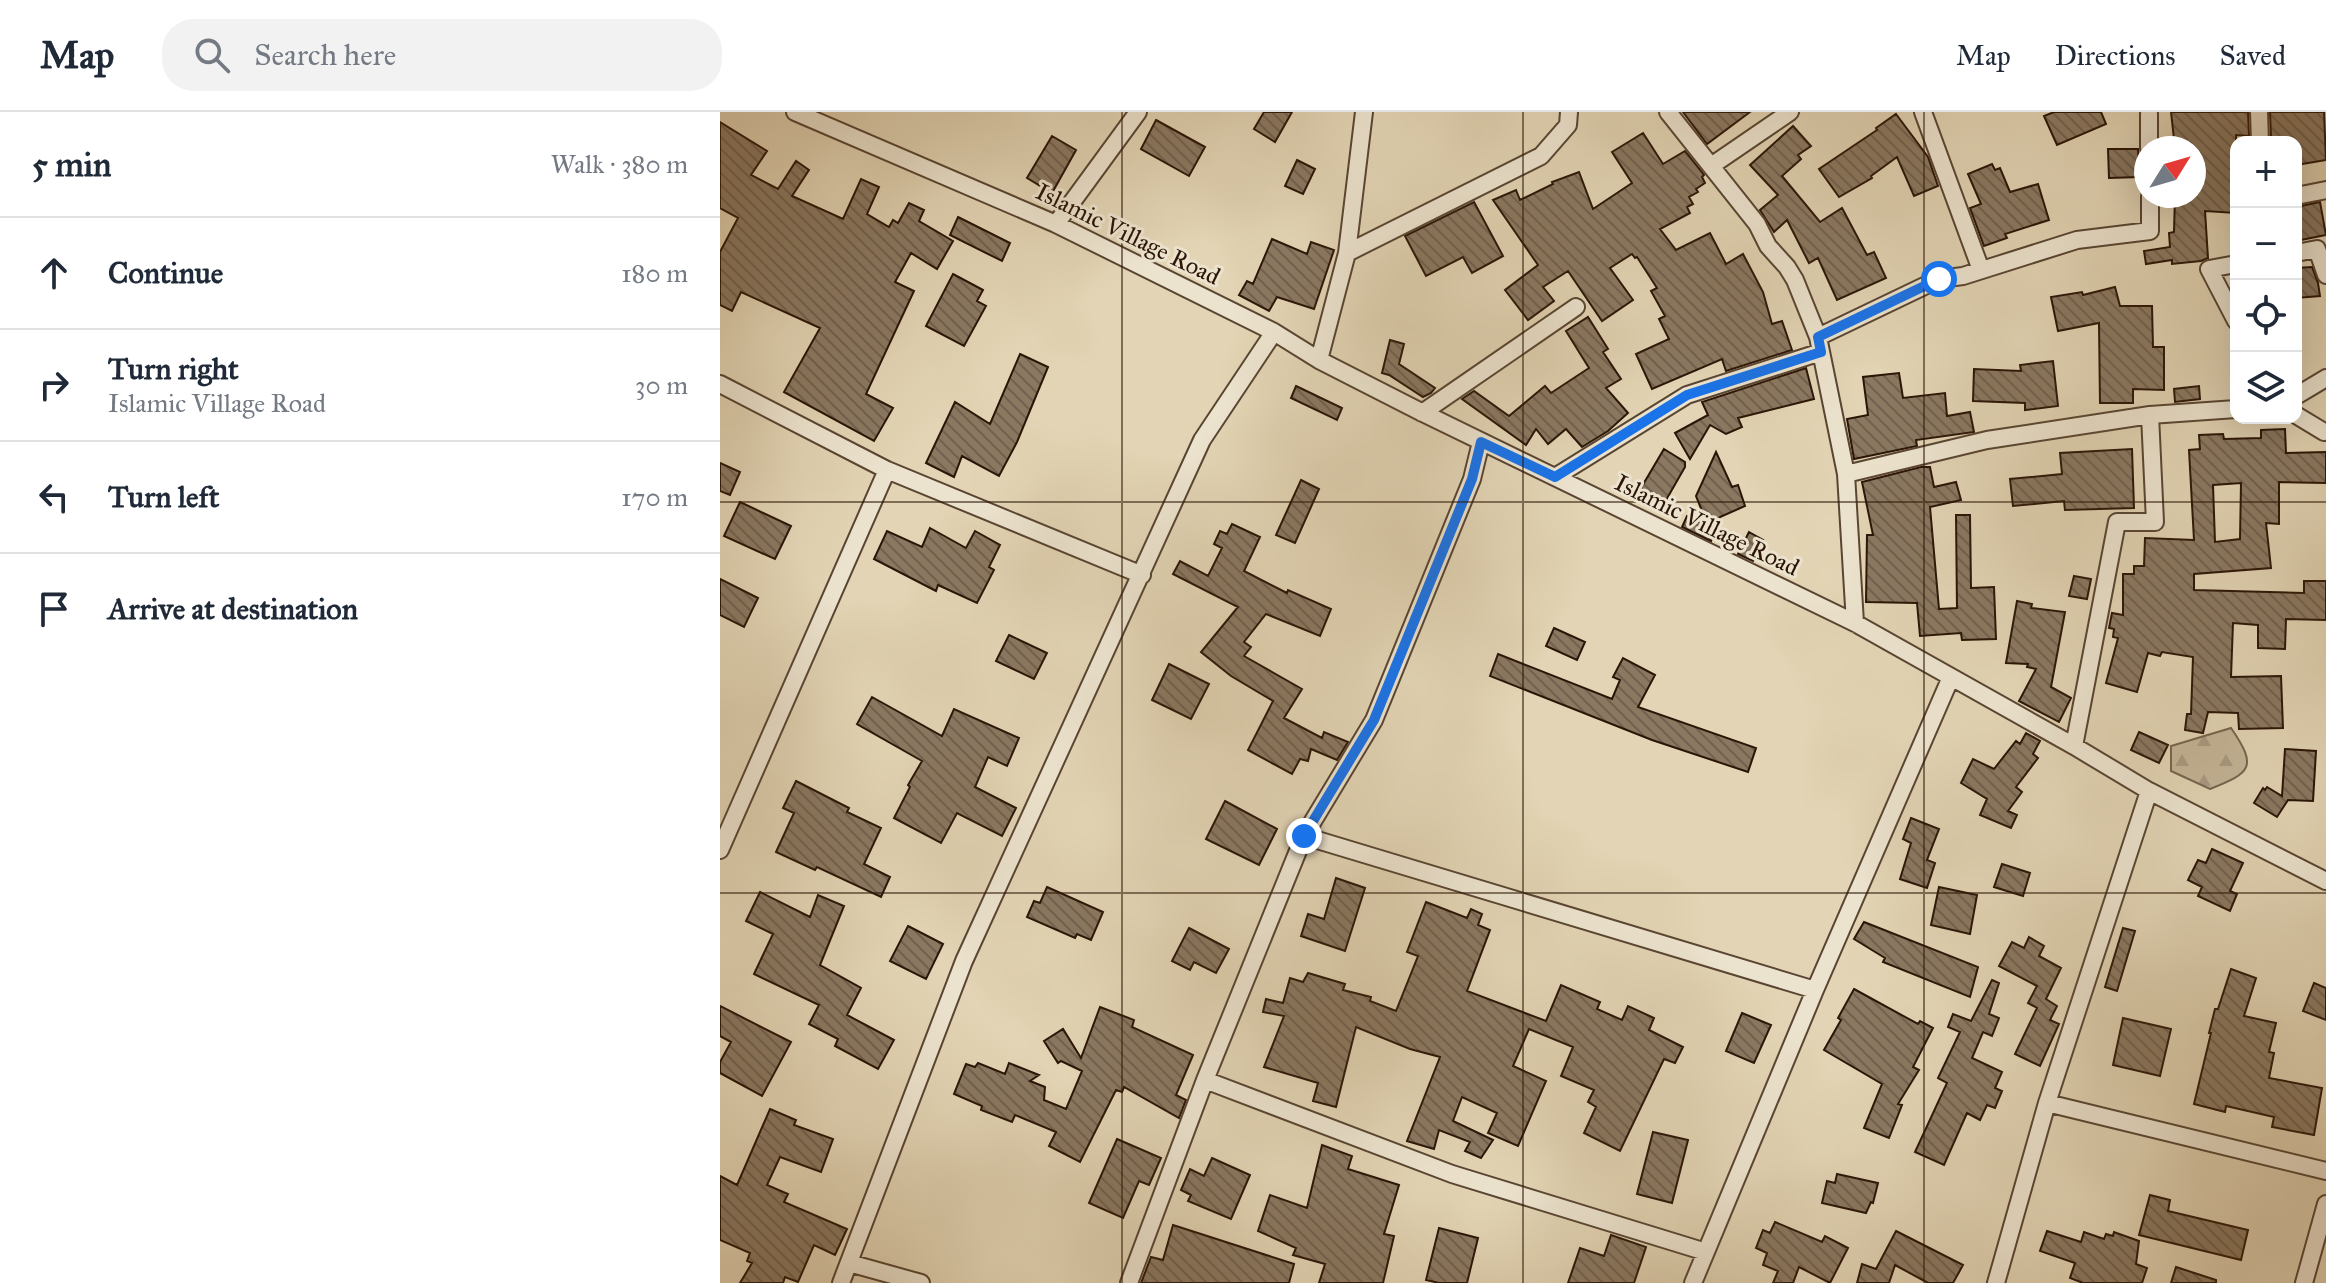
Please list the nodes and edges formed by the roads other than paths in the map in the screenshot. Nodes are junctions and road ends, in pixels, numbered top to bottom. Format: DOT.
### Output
graph roads {
  1 [pos="795,112"];
  2 [pos="1138,112"];
  3 [pos="1364,112"];
  4 [pos="1569,112"];
  5 [pos="1668,112"];
  6 [pos="1790,112"];
  7 [pos="1923,112"];
  8 [pos="2259,112"];
  9 [pos="2149,114"];
  10 [pos="2149,136"];
  11 [pos="2260,136"];
  12 [pos="1711,166"];
  13 [pos="2326,190"];
  14 [pos="2302,195"];
  15 [pos="2150,208"];
  16 [pos="1056,224"];
  17 [pos="2302,252"];
  18 [pos="1347,253"];
  19 [pos="2230,265"];
  20 [pos="1981,270"];
  21 [pos="2326,275"];
  22 [pos="1576,307"];
  23 [pos="2230,309"];
  24 [pos="1274,332"];
  25 [pos="1820,344"];
  26 [pos="1319,360"];
  27 [pos="2326,378"];
  28 [pos="720,384"];
  29 [pos="2302,392"];
  30 [pos="2230,409"];
  31 [pos="1422,413"];
  32 [pos="2150,415"];
  33 [pos="2302,419"];
  34 [pos="2324,432"];
  35 [pos="1481,442"];
  36 [pos="887,470"];
  37 [pos="1846,474"];
  38 [pos="1555,477"];
  39 [pos="1142,575"];
  40 [pos="1855,623"];
  41 [pos="1951,677"];
  42 [pos="2074,746"];
  43 [pos="2149,791"];
  44 [pos="1304,836"];
  45 [pos="720,850"];
  46 [pos="2326,881"];
  47 [pos="1815,990"];
  48 [pos="1205,1080"];
  49 [pos="2047,1103"];
  50 [pos="2326,1171"];
  51 [pos="2326,1204"];
  52 [pos="1706,1252"];
  53 [pos="849,1263"];
  54 [pos="841,1283"];
  55 [pos="921,1283"];
  56 [pos="1129,1283"];
  57 [pos="1693,1283"];
  58 [pos="1996,1283"];
  59 [pos="2304,1283"];
  1 -- 16 [label="street, Islamic Village Road"];
  2 -- 16 [label="street"];
  3 -- 18 [label="street"];
  4 -- 18 [label="street"];
  5 -- 12 [label="street"];
  6 -- 12 [label="street"];
  7 -- 20 [label="street"];
  8 -- 11 [label="street"];
  9 -- 10 [label="street"];
  12 -- 25 [label="street"];
  13 -- 14 [label="street"];
  15 -- 20 [label="street"];
  16 -- 24 [label="street, Islamic Village Road"];
  17 -- 21 [label="street"];
  18 -- 26 [label="street"];
  19 -- 23 [label="street"];
  20 -- 25 [label="street"];
  22 -- 31 [label="street"];
  24 -- 26 [label="street, Islamic Village Road"];
  24 -- 39 [label="street"];
  25 -- 37 [label="street"];
  25 -- 38 [label="street"];
  26 -- 31 [label="street, Islamic Village Road"];
  27 -- 29 [label="street"];
  28 -- 36 [label="street"];
  30 -- 32 [label="street"];
  31 -- 35 [label="street, Islamic Village Road"];
  32 -- 37 [label="street"];
  32 -- 42 [label="street"];
  33 -- 34 [label="street"];
  35 -- 38 [label="street, Islamic Village Road"];
  35 -- 44 [label="street"];
  36 -- 39 [label="street"];
  36 -- 45 [label="street"];
  37 -- 40 [label="street"];
  38 -- 40 [label="street, Islamic Village Road"];
  39 -- 53 [label="street"];
  40 -- 41 [label="street, Islamic Village Road"];
  41 -- 42 [label="street, Islamic Village Road"];
  41 -- 47 [label="street"];
  42 -- 43 [label="street, Islamic Village Road"];
  43 -- 46 [label="street, Islamic Village Road"];
  43 -- 49 [label="street"];
  44 -- 47 [label="street"];
  44 -- 48 [label="street"];
  47 -- 52 [label="street"];
  48 -- 52 [label="street"];
  48 -- 56 [label="street"];
  49 -- 50 [label="street"];
  49 -- 58 [label="street"];
  51 -- 59 [label="street"];
  52 -- 57 [label="street"];
  53 -- 54 [label="street"];
  53 -- 55 [label="street"];
}
